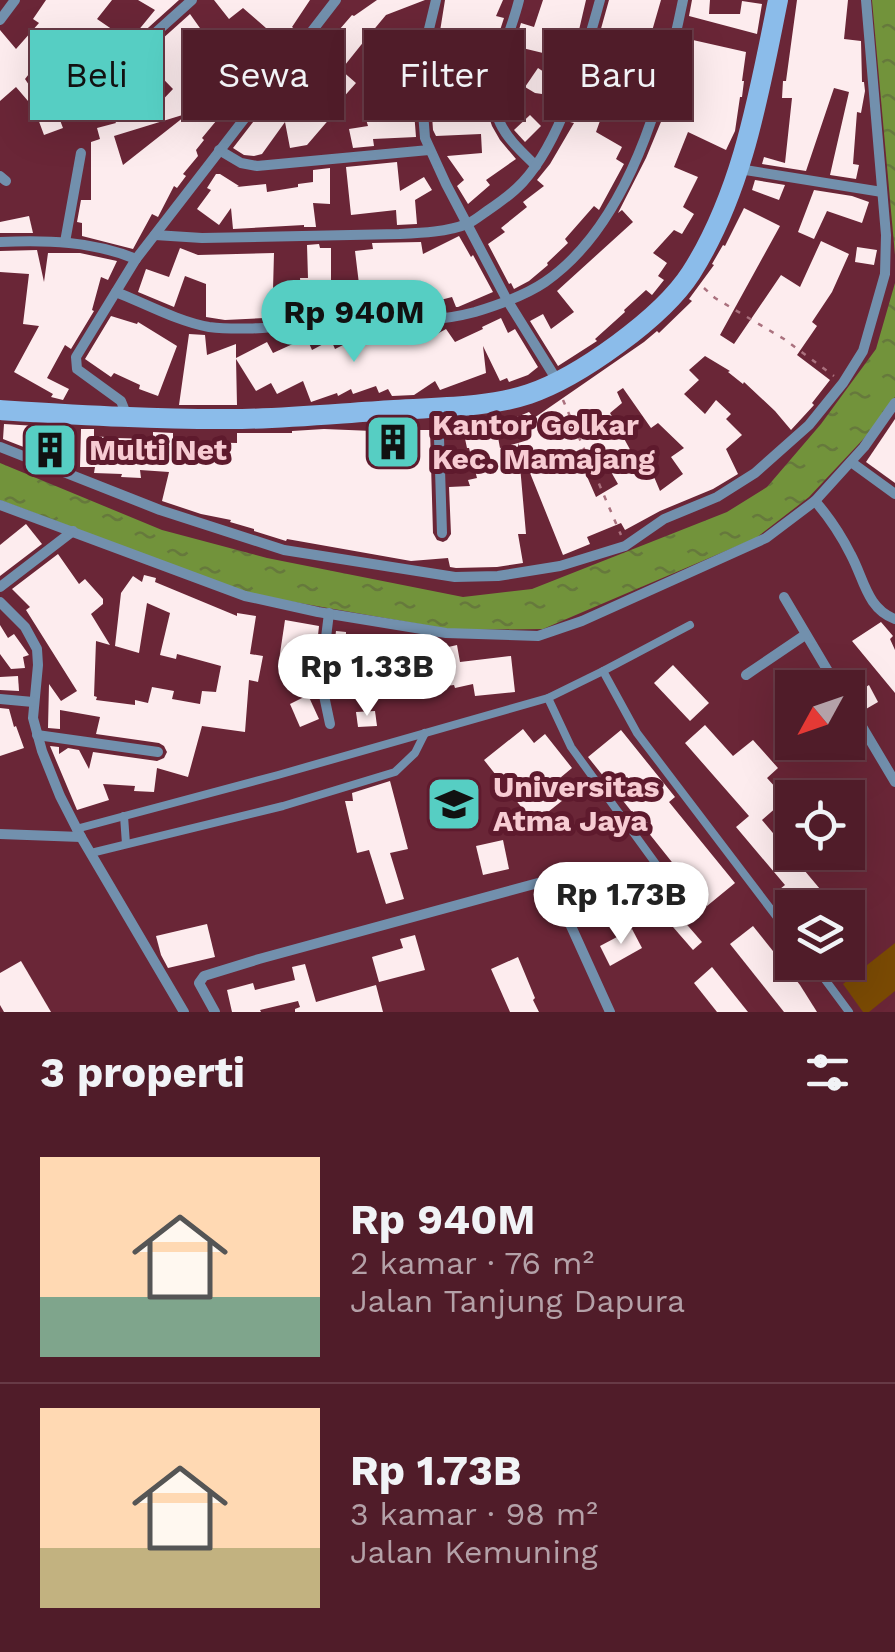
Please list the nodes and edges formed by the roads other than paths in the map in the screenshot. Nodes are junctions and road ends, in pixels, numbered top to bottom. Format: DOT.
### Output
graph roads {
  1 [pos="15,0"];
  2 [pos="192,0"];
  3 [pos="336,0"];
  4 [pos="436,0"];
  5 [pos="519,0"];
  6 [pos="600,0"];
  7 [pos="683,0"];
  8 [pos="778,0"];
  9 [pos="866,0"];
  10 [pos="0,20"];
  11 [pos="159,30"];
  12 [pos="219,150"];
  13 [pos="429,150"];
  14 [pos="81,152"];
  15 [pos="536,166"];
  16 [pos="739,169"];
  17 [pos="882,192"];
  18 [pos="468,224"];
  19 [pos="154,235"];
  20 [pos="0,242"];
  21 [pos="64,242"];
  22 [pos="136,259"];
  23 [pos="116,292"];
  24 [pos="508,300"];
  25 [pos="558,383"];
  26 [pos="895,403"];
  27 [pos="438,406"];
  28 [pos="0,410"];
  29 [pos="128,417"];
  30 [pos="0,447"];
  31 [pos="851,462"];
  32 [pos="895,494"];
  33 [pos="815,500"];
  34 [pos="0,504"];
  35 [pos="72,531"];
  36 [pos="442,533"];
  37 [pos="0,587"];
  38 [pos="784,597"];
  39 [pos="0,602"];
  40 [pos="330,614"];
  41 [pos="895,620"];
  42 [pos="690,625"];
  43 [pos="805,635"];
  44 [pos="827,670"];
  45 [pos="603,671"];
  46 [pos="746,674"];
  47 [pos="548,698"];
  48 [pos="0,699"];
  49 [pos="33,702"];
  50 [pos="330,724"];
  51 [pos="865,732"];
  52 [pos="425,733"];
  53 [pos="36,735"];
  54 [pos="158,752"];
  55 [pos="895,782"];
  56 [pos="124,816"];
  57 [pos="78,833"];
  58 [pos="0,834"];
  59 [pos="126,844"];
  60 [pos="91,853"];
  61 [pos="672,886"];
  62 [pos="775,915"];
  63 [pos="825,980"];
  64 [pos="184,1012"];
  65 [pos="215,1012"];
  66 [pos="610,1012"];
  67 [pos="849,1012"];
  1 -- 10 [label="street"];
  2 -- 11 [label="street"];
  3 -- 12 [label="street"];
  4 -- 13 [label="street"];
  5 -- 15 [label="street"];
  6 -- 15 [label="street"];
  7 -- 24 [label="street"];
  8 -- 16 [label="street"];
  9 -- 17 [label="street"];
  12 -- 13 [label="street"];
  12 -- 19 [label="street"];
  13 -- 18 [label="street"];
  14 -- 21 [label="street"];
  15 -- 18 [label="street"];
  16 -- 17 [label="street"];
  16 -- 25 [label="street"];
  17 -- 30 [label="street"];
  18 -- 19 [label="street"];
  18 -- 24 [label="street"];
  19 -- 22 [label="street"];
  20 -- 21 [label="street"];
  21 -- 22 [label="street"];
  22 -- 23 [label="street"];
  23 -- 24 [label="street"];
  23 -- 29 [label="street"];
  24 -- 25 [label="street"];
  25 -- 27 [label="street"];
  26 -- 31 [label="street"];
  27 -- 29 [label="street"];
  27 -- 36 [label="street"];
  28 -- 29 [label="street"];
  31 -- 32 [label="street"];
  31 -- 33 [label="street"];
  33 -- 40 [label="street"];
  33 -- 41 [label="street"];
  34 -- 35 [label="street"];
  35 -- 37 [label="street"];
  35 -- 40 [label="street"];
  38 -- 43 [label="street"];
  39 -- 49 [label="street"];
  40 -- 50 [label="street"];
  42 -- 45 [label="lane"];
  43 -- 44 [label="street"];
  43 -- 46 [label="street"];
  45 -- 47 [label="lane"];
  45 -- 62 [label="lane"];
  47 -- 52 [label="lane"];
  47 -- 61 [label="lane"];
  48 -- 49 [label="street"];
  49 -- 53 [label="street"];
  51 -- 55 [label="street"];
  52 -- 56 [label="lane"];
  52 -- 59 [label="lane"];
  53 -- 54 [label="street"];
  53 -- 57 [label="street"];
  56 -- 57 [label="lane"];
  56 -- 59 [label="lane"];
  57 -- 58 [label="street"];
  57 -- 60 [label="street"];
  59 -- 60 [label="lane"];
  60 -- 64 [label="street"];
  63 -- 67 [label="lane"];
  65 -- 66 [label="street"];
}
